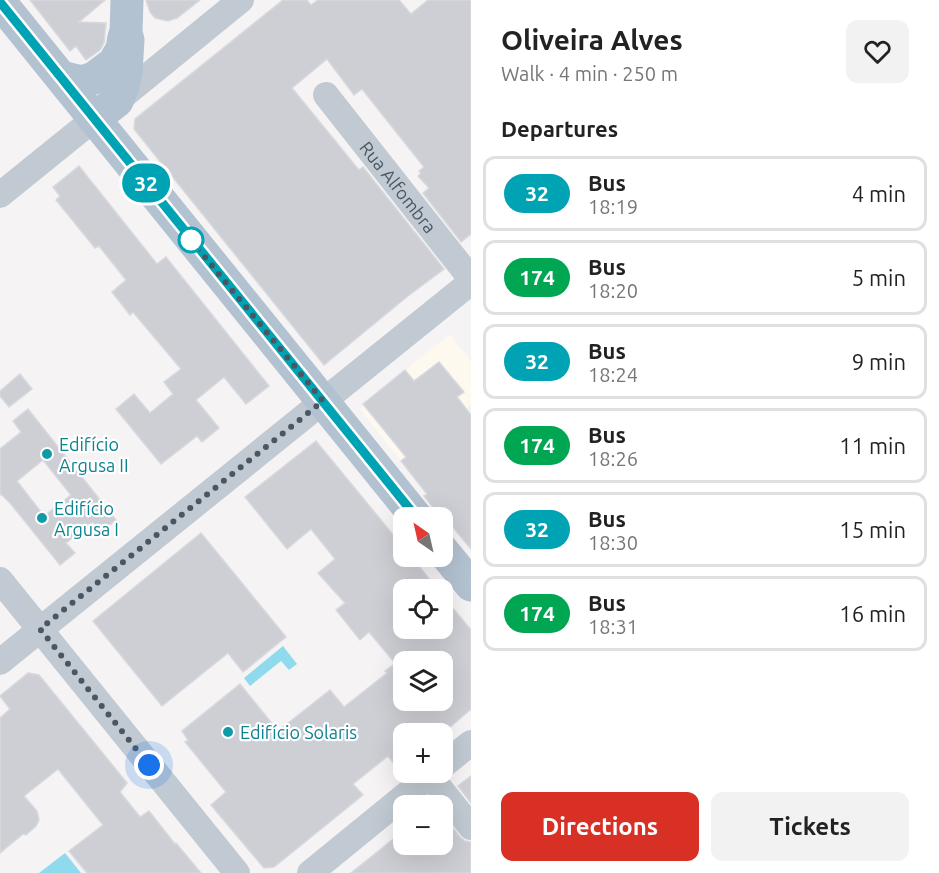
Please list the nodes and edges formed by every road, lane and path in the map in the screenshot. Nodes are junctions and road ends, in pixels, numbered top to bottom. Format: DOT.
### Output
graph roads {
  1 [pos="127,0"];
  2 [pos="240,0"];
  3 [pos="0,2"];
  4 [pos="126,33"];
  5 [pos="61,77"];
  6 [pos="326,95"];
  7 [pos="106,110"];
  8 [pos="0,195"];
  9 [pos="471,280"];
  10 [pos="323,401"];
  11 [pos="408,507"];
  12 [pos="453,563"];
  13 [pos="0,580"];
  14 [pos="471,585"];
  15 [pos="40,629"];
  16 [pos="0,662"];
  17 [pos="471,743"];
  18 [pos="453,758"];
  19 [pos="422,783"];
  20 [pos="443,783"];
  21 [pos="471,827"];
  22 [pos="237,873"];
  23 [pos="310,873"];
  1 -- 4 [label="main road"];
  2 -- 7 [label="street"];
  3 -- 5 [label="main road"];
  4 -- 5 [label="main road"];
  4 -- 7 [label="main road"];
  5 -- 7 [label="main road"];
  6 -- 9 [label="street, Rua Alfombra"];
  7 -- 8 [label="street"];
  7 -- 10 [label="main road"];
  9 -- 10 [label="street"];
  10 -- 11 [label="main road"];
  10 -- 15 [label="street"];
  12 -- 14 [label="main road"];
  13 -- 15 [label="street"];
  15 -- 16 [label="street"];
  15 -- 22 [label="street"];
  17 -- 18 [label="street"];
  19 -- 23 [label="street"];
  20 -- 21 [label="street"];
}
